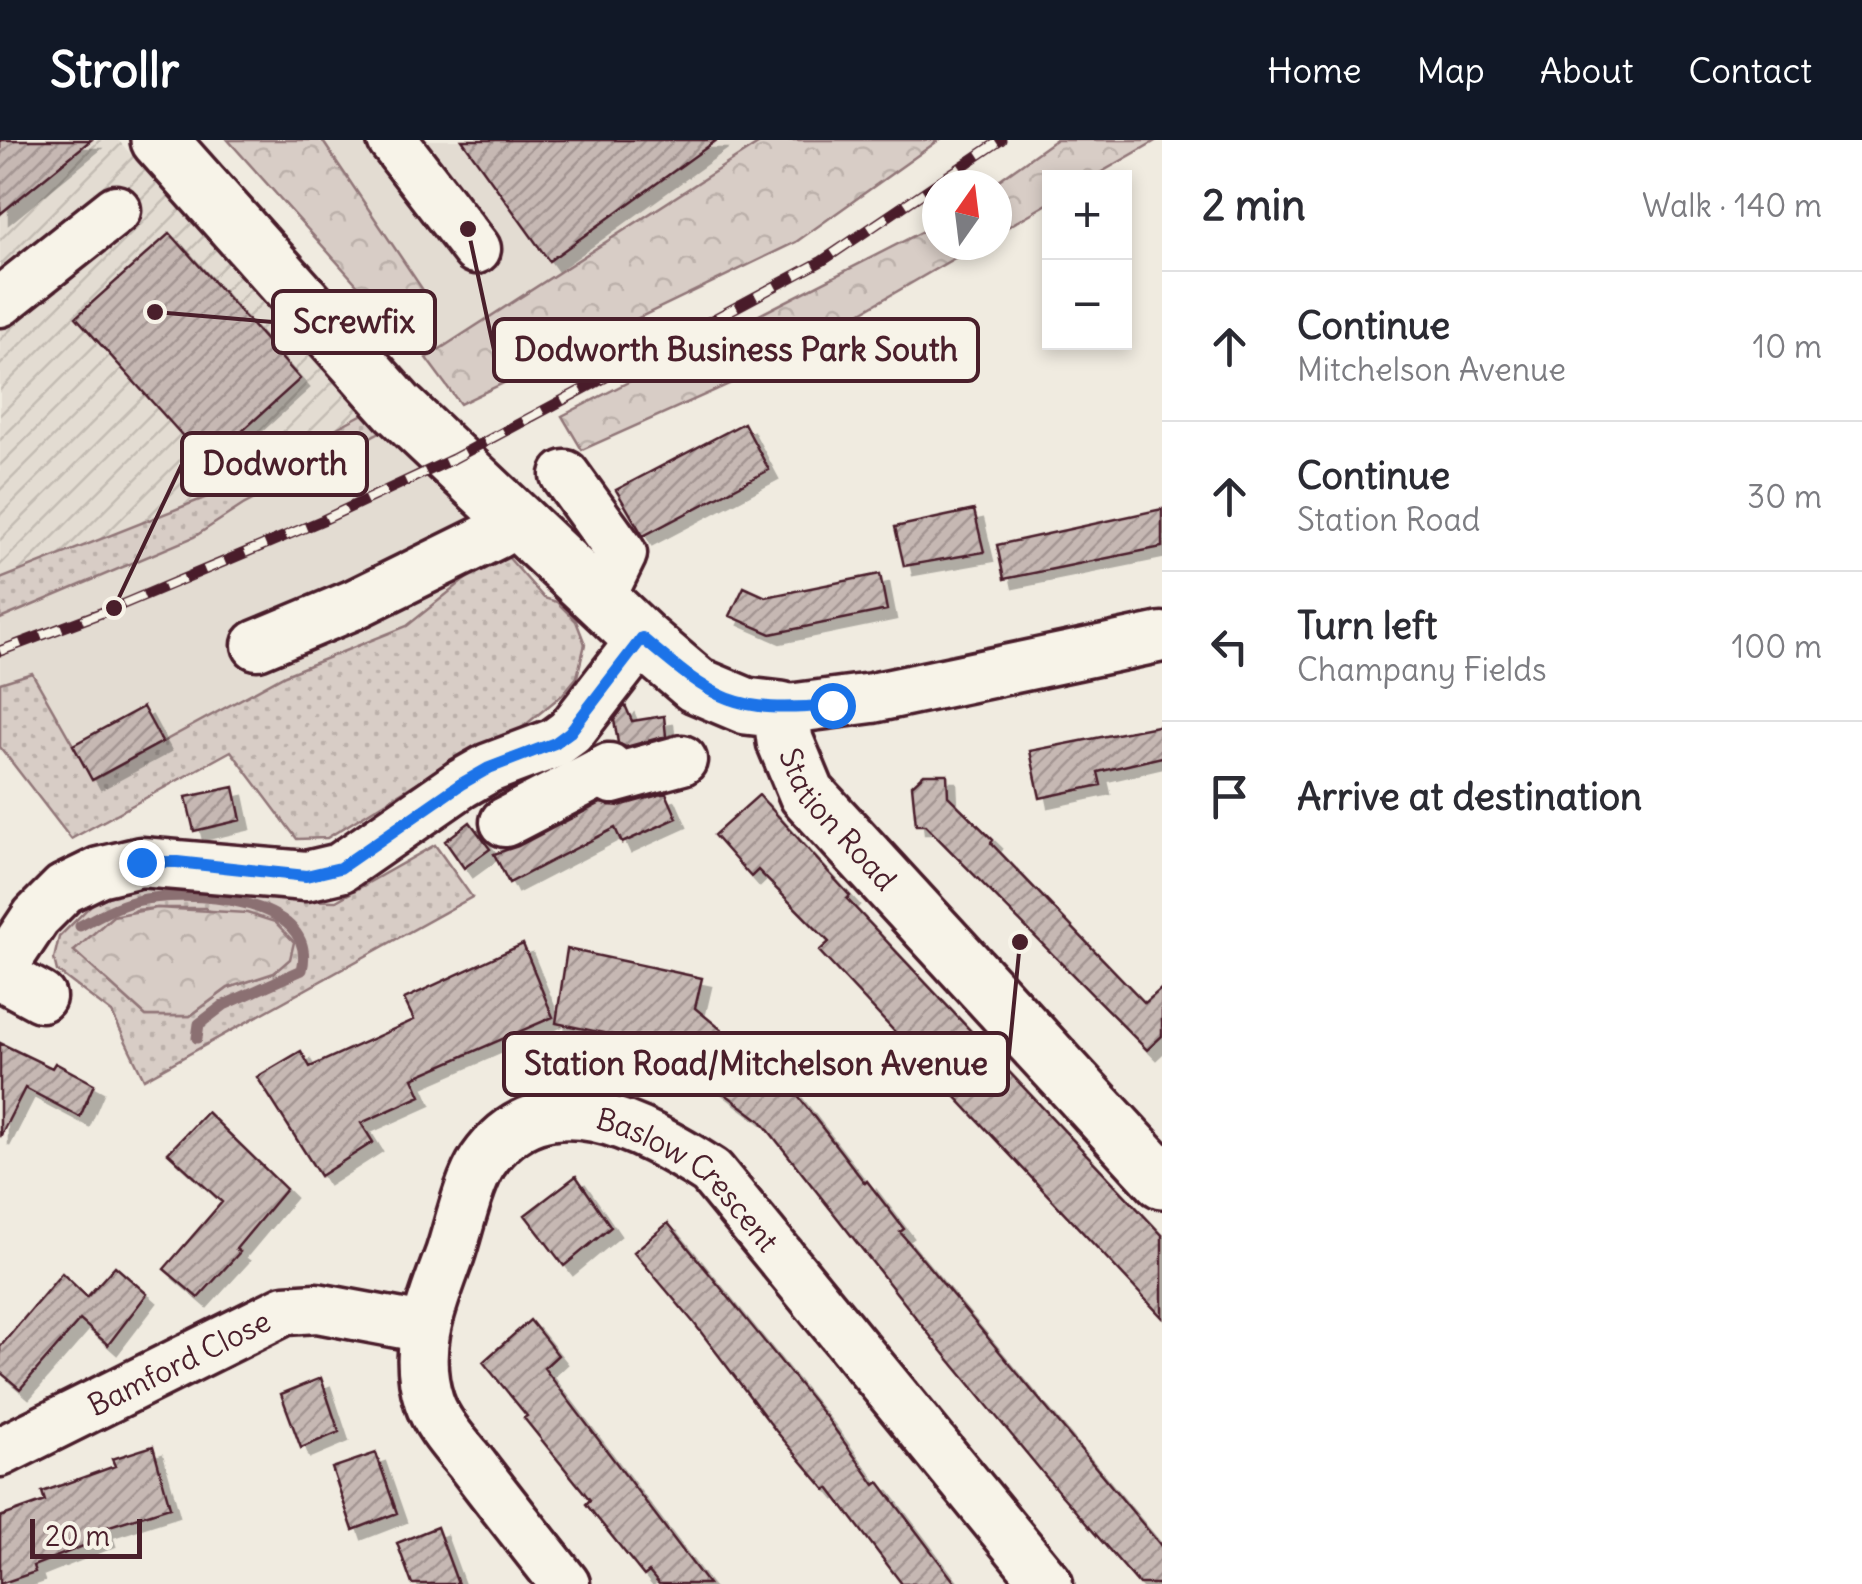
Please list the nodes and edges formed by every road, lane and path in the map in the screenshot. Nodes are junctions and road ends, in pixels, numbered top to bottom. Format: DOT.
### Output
graph roads {
  1 [pos="159,140"];
  2 [pos="392,140"];
  3 [pos="116,210"];
  4 [pos="476,248"];
  5 [pos="0,302"];
  6 [pos="565,474"];
  7 [pos="512,518"];
  8 [pos="600,599"];
  9 [pos="1162,636"];
  10 [pos="642,638"];
  11 [pos="257,645"];
  12 [pos="782,710"];
  13 [pos="555,743"];
  14 [pos="682,760"];
  15 [pos="576,784"];
  16 [pos="505,822"];
  17 [pos="14,981"];
  18 [pos="1162,1180"];
  19 [pos="424,1328"];
  20 [pos="0,1452"];
  21 [pos="565,1584"];
  22 [pos="1048,1584"];
  1 -- 7 [label="main road, Station Road"];
  2 -- 4 [label="street"];
  3 -- 5 [label="street"];
  6 -- 8 [label="street"];
  7 -- 8 [label="main road, Station Road"];
  7 -- 11 [label="street"];
  8 -- 10 [label="main road, Station Road"];
  9 -- 12 [label="street"];
  10 -- 12 [label="main road, Station Road"];
  10 -- 13 [label="street"];
  12 -- 18 [label="main road, Station Road"];
  13 -- 15 [label="street"];
  13 -- 17 [label="street"];
  14 -- 15 [label="street"];
  15 -- 16 [label="street"];
  19 -- 20 [label="street, Bamford Close"];
  19 -- 21 [label="street, Baslow Crescent"];
  19 -- 22 [label="street, Baslow Crescent"];
}
